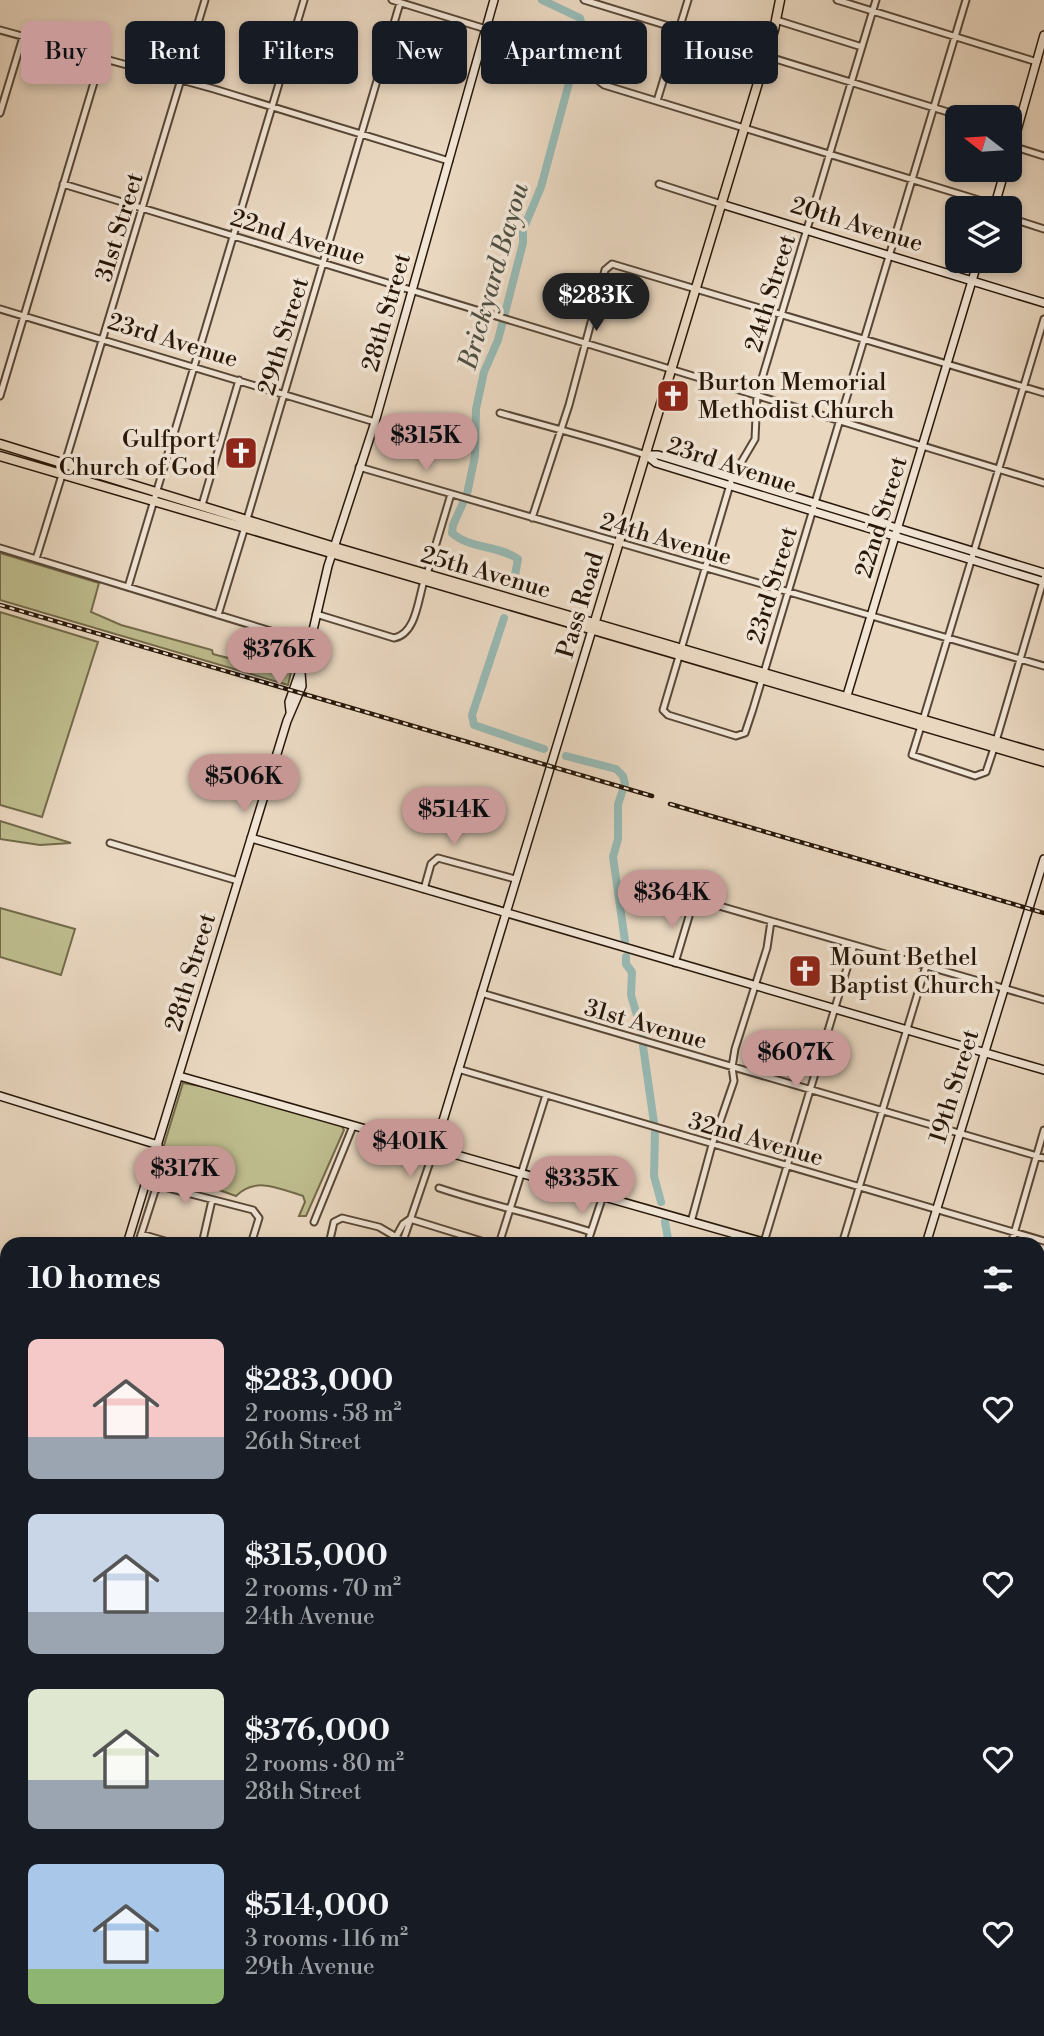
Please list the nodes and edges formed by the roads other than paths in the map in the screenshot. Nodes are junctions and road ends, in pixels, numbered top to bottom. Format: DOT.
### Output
graph roads {
  1 [pos="205,0"];
  2 [pos="304,0"];
  3 [pos="392,0"];
  4 [pos="494,0"];
  5 [pos="584,0"];
  6 [pos="688,0"];
  7 [pos="837,0"];
  8 [pos="876,0"];
  9 [pos="966,0"];
  10 [pos="597,2"];
  11 [pos="400,3"];
  12 [pos="780,3"];
  13 [pos="873,10"];
  14 [pos="776,20"];
  15 [pos="199,21"];
  16 [pos="488,21"];
  17 [pos="681,21"];
  18 [pos="661,24"];
  19 [pos="481,27"];
  20 [pos="0,30"];
  21 [pos="1044,35"];
  22 [pos="21,36"];
  23 [pos="954,36"];
  24 [pos="21,44"];
  25 [pos="481,47"];
  26 [pos="862,47"];
  27 [pos="778,61"];
  28 [pos="1037,62"];
  29 [pos="851,83"];
  30 [pos="93,84"];
  31 [pos="181,84"];
  32 [pos="196,84"];
  33 [pos="606,84"];
  34 [pos="662,84"];
  35 [pos="757,84"];
  36 [pos="657,102"];
  37 [pos="272,106"];
  38 [pos="1022,106"];
  39 [pos="934,108"];
  40 [pos="945,111"];
  41 [pos="0,113"];
  42 [pos="744,128"];
  43 [pos="361,134"];
  44 [pos="1022,149"];
  45 [pos="829,154"];
  46 [pos="1044,156"];
  47 [pos="450,161"];
  48 [pos="912,179"];
  49 [pos="63,184"];
  50 [pos="659,184"];
  51 [pos="962,196"];
  52 [pos="721,204"];
  53 [pos="142,209"];
  54 [pos="1022,222"];
  55 [pos="807,229"];
  56 [pos="1044,229"];
  57 [pos="233,236"];
  58 [pos="890,254"];
  59 [pos="323,264"];
  60 [pos="974,273"];
  61 [pos="972,280"];
  62 [pos="696,288"];
  63 [pos="413,290"];
  64 [pos="1044,303"];
  65 [pos="0,309"];
  66 [pos="782,314"];
  67 [pos="24,316"];
  68 [pos="1044,319"];
  69 [pos="103,339"];
  70 [pos="864,339"];
  71 [pos="584,343"];
  72 [pos="947,364"];
  73 [pos="194,367"];
  74 [pos="671,369"];
  75 [pos="239,380"];
  76 [pos="1023,387"];
  77 [pos="1044,393"];
  78 [pos="284,394"];
  79 [pos="0,396"];
  80 [pos="757,396"];
  81 [pos="500,413"];
  82 [pos="840,421"];
  83 [pos="375,422"];
  84 [pos="561,429"];
  85 [pos="0,444"];
  86 [pos="922,446"];
  87 [pos="646,455"];
  88 [pos="0,456"];
  89 [pos="65,463"];
  90 [pos="359,467"];
  91 [pos="998,469"];
  92 [pos="62,475"];
  93 [pos="731,482"];
  94 [pos="1044,483"];
  95 [pos="156,492"];
  96 [pos="454,494"];
  97 [pos="153,502"];
  98 [pos="202,505"];
  99 [pos="814,507"];
  100 [pos="532,518"];
  101 [pos="247,519"];
  102 [pos="244,530"];
  103 [pos="896,532"];
  104 [pos="619,544"];
  105 [pos="0,548"];
  106 [pos="332,551"];
  107 [pos="972,555"];
  108 [pos="36,559"];
  109 [pos="705,568"];
  110 [pos="425,578"];
  111 [pos="1044,579"];
  112 [pos="128,587"];
  113 [pos="788,591"];
  114 [pos="316,614"];
  115 [pos="218,615"];
  116 [pos="871,616"];
  117 [pos="593,627"];
  118 [pos="947,639"];
  119 [pos="310,643"];
  120 [pos="680,652"];
  121 [pos="1020,659"];
  122 [pos="1044,667"];
  123 [pos="762,676"];
  124 [pos="846,701"];
  125 [pos="922,723"];
  126 [pos="742,736"];
  127 [pos="995,744"];
  128 [pos="1044,755"];
  129 [pos="1044,762"];
  130 [pos="251,838"];
  131 [pos="110,843"];
  132 [pos="1044,859"];
  133 [pos="515,879"];
  134 [pos="238,881"];
  135 [pos="424,889"];
  136 [pos="505,912"];
  137 [pos="771,921"];
  138 [pos="854,945"];
  139 [pos="675,963"];
  140 [pos="926,966"];
  141 [pos="755,987"];
  142 [pos="1004,988"];
  143 [pos="481,993"];
  144 [pos="1044,1000"];
  145 [pos="834,1010"];
  146 [pos="907,1031"];
  147 [pos="985,1053"];
  148 [pos="732,1067"];
  149 [pos="458,1069"];
  150 [pos="1044,1070"];
  151 [pos="179,1076"];
  152 [pos="810,1090"];
  153 [pos="0,1096"];
  154 [pos="546,1096"];
  155 [pos="883,1111"];
  156 [pos="353,1126"];
  157 [pos="790,1126"];
  158 [pos="798,1129"];
  159 [pos="1044,1130"];
  160 [pos="961,1133"];
  161 [pos="712,1144"];
  162 [pos="158,1145"];
  163 [pos="435,1147"];
  164 [pos="1037,1156"];
  165 [pos="1044,1158"];
  166 [pos="787,1166"];
  167 [pos="521,1173"];
  168 [pos="859,1187"];
  169 [pos="439,1188"];
  170 [pos="603,1196"];
  171 [pos="212,1200"];
  172 [pos="936,1210"];
  173 [pos="510,1211"];
  174 [pos="410,1219"];
  175 [pos="314,1222"];
  176 [pos="691,1222"];
  177 [pos="592,1231"];
  178 [pos="1014,1233"];
  179 [pos="141,1234"];
  180 [pos="129,1237"];
  181 [pos="140,1237"];
  182 [pos="151,1237"];
  183 [pos="204,1237"];
  184 [pos="253,1237"];
  185 [pos="331,1237"];
  186 [pos="394,1237"];
  187 [pos="397,1237"];
  188 [pos="404,1237"];
  189 [pos="468,1237"];
  190 [pos="501,1237"];
  191 [pos="590,1237"];
  192 [pos="745,1237"];
  193 [pos="769,1237"];
  194 [pos="844,1237"];
  195 [pos="928,1237"];
  196 [pos="1013,1237"];
  197 [pos="1029,1237"];
  1 -- 15 [label="street, 31st Street"];
  2 -- 37 [label="street"];
  3 -- 11 [label="street"];
  4 -- 16 [label="street, 28th Street"];
  5 -- 10 [label="street"];
  6 -- 17 [label="street"];
  7 -- 13 [label="street"];
  8 -- 13 [label="street, 24th Street"];
  9 -- 23 [label="street, 23rd Street"];
  10 -- 18 [label="street"];
  11 -- 19 [label="street"];
  11 -- 43 [label="street, 29th Street"];
  12 -- 14 [label="main road, Pass Road"];
  13 -- 23 [label="street"];
  13 -- 26 [label="street, 24th Street"];
  14 -- 26 [label="street"];
  20 -- 22 [label="street"];
  21 -- 28 [label="street"];
  23 -- 28 [label="street"];
  23 -- 39 [label="street, 23rd Street"];
  24 -- 41 [label="street"];
  25 -- 47 [label="street, 28th Street"];
  26 -- 29 [label="street, 24th Street"];
  27 -- 29 [label="street"];
  28 -- 38 [label="street"];
  29 -- 39 [label="street"];
  29 -- 45 [label="street, 24th Street"];
  30 -- 49 [label="street"];
  31 -- 53 [label="street, 31st Street"];
  32 -- 37 [label="street"];
  33 -- 36 [label="street"];
  34 -- 36 [label="street"];
  35 -- 42 [label="main road, Pass Road"];
  36 -- 42 [label="street"];
  37 -- 43 [label="street"];
  37 -- 57 [label="street"];
  39 -- 40 [label="street"];
  39 -- 48 [label="street, 23rd Street"];
  42 -- 45 [label="street"];
  42 -- 52 [label="main road, Pass Road"];
  43 -- 47 [label="street"];
  43 -- 59 [label="street, 29th Street"];
  44 -- 46 [label="street"];
  45 -- 48 [label="street"];
  45 -- 55 [label="street, 24th Street"];
  47 -- 63 [label="street, 28th Street"];
  48 -- 51 [label="street"];
  48 -- 58 [label="street, 23rd Street"];
  49 -- 53 [label="street, 22nd Avenue"];
  49 -- 67 [label="street"];
  50 -- 52 [label="street, 20th Avenue"];
  52 -- 55 [label="street, 20th Avenue"];
  52 -- 62 [label="main road, Pass Road"];
  53 -- 57 [label="street, 22nd Avenue"];
  53 -- 69 [label="street, 31st Street"];
  54 -- 56 [label="street"];
  55 -- 58 [label="street, 20th Avenue"];
  55 -- 66 [label="street, 24th Street"];
  57 -- 59 [label="street, 22nd Avenue"];
  57 -- 73 [label="street"];
  58 -- 61 [label="street, 20th Avenue"];
  58 -- 70 [label="street, 23rd Street"];
  59 -- 63 [label="street, 22nd Avenue"];
  59 -- 78 [label="street, 29th Street"];
  60 -- 61 [label="street, 22nd Street"];
  61 -- 64 [label="street, 20th Avenue"];
  61 -- 72 [label="street, 22nd Street"];
  62 -- 66 [label="street"];
  62 -- 71 [label="street"];
  62 -- 74 [label="main road, Pass Road"];
  63 -- 71 [label="street, 22nd Avenue"];
  63 -- 83 [label="street, 28th Street"];
  65 -- 67 [label="street, 23rd Avenue"];
  66 -- 70 [label="street"];
  66 -- 80 [label="street, 24th Street"];
  67 -- 69 [label="street, 23rd Avenue"];
  67 -- 79 [label="street"];
  68 -- 76 [label="street"];
  69 -- 73 [label="street, 23rd Avenue"];
  69 -- 89 [label="street, 31st Street"];
  70 -- 72 [label="street"];
  70 -- 82 [label="street, 23rd Street"];
  71 -- 74 [label="street, 22nd Avenue"];
  71 -- 84 [label="street"];
  72 -- 76 [label="street"];
  72 -- 86 [label="street, 22nd Street"];
  73 -- 75 [label="street, 23rd Avenue"];
  73 -- 95 [label="street"];
  74 -- 80 [label="street, 22nd Avenue"];
  74 -- 87 [label="main road, Pass Road"];
  75 -- 78 [label="street, 23rd Avenue"];
  75 -- 98 [label="street"];
  76 -- 77 [label="street"];
  76 -- 91 [label="street"];
  78 -- 83 [label="street, 23rd Avenue"];
  78 -- 101 [label="street, 29th Street"];
  80 -- 82 [label="street, 22nd Avenue"];
  80 -- 93 [label="street, 24th Street"];
  81 -- 84 [label="street"];
  82 -- 86 [label="street, 22nd Avenue"];
  82 -- 99 [label="street, 23rd Street"];
  83 -- 90 [label="street, 28th Street"];
  84 -- 87 [label="street"];
  84 -- 100 [label="street"];
  85 -- 89 [label="main road, 25th Avenue"];
  86 -- 91 [label="street, 22nd Avenue"];
  86 -- 103 [label="street, 22nd Street"];
  87 -- 93 [label="street, 23rd Avenue"];
  87 -- 104 [label="main road, Pass Road"];
  88 -- 92 [label="main road, 25th Avenue"];
  89 -- 95 [label="main road, 25th Avenue"];
  90 -- 96 [label="street, 24th Avenue"];
  90 -- 106 [label="street, 28th Street"];
  91 -- 94 [label="street, 22nd Avenue"];
  91 -- 107 [label="street"];
  92 -- 97 [label="main road, 25th Avenue"];
  92 -- 108 [label="street"];
  93 -- 99 [label="street, 23rd Avenue"];
  93 -- 109 [label="street, 24th Street"];
  95 -- 97 [label="street"];
  95 -- 98 [label="main road, 25th Avenue"];
  96 -- 100 [label="street, 24th Avenue"];
  96 -- 110 [label="street"];
  97 -- 102 [label="main road, 25th Avenue"];
  97 -- 112 [label="street"];
  98 -- 101 [label="main road, 25th Avenue"];
  99 -- 103 [label="street, 23rd Avenue"];
  99 -- 113 [label="street, 23rd Street"];
  100 -- 104 [label="street, 24th Avenue"];
  101 -- 106 [label="main road, 25th Avenue"];
  102 -- 106 [label="main road, 25th Avenue"];
  102 -- 115 [label="street"];
  103 -- 107 [label="street, 23rd Avenue"];
  103 -- 116 [label="street, 22nd Street"];
  104 -- 109 [label="street, 24th Avenue"];
  104 -- 117 [label="main road, Pass Road"];
  105 -- 108 [label="street"];
  106 -- 110 [label="main road, 25th Avenue"];
  106 -- 114 [label="street, 28th Street"];
  107 -- 111 [label="street, 23rd Avenue"];
  107 -- 118 [label="street"];
  108 -- 112 [label="street"];
  109 -- 113 [label="street, 24th Avenue"];
  109 -- 120 [label="street, 24th Street"];
  110 -- 114 [label="street"];
  110 -- 117 [label="main road, 25th Avenue"];
  111 -- 121 [label="street"];
  112 -- 115 [label="street"];
  113 -- 116 [label="street, 24th Avenue"];
  113 -- 123 [label="street, 23rd Street"];
  114 -- 119 [label="street, 28th Street"];
  115 -- 119 [label="street"];
  116 -- 118 [label="street, 24th Avenue"];
  116 -- 124 [label="street, 22nd Street"];
  117 -- 120 [label="main road, 25th Avenue"];
  117 -- 133 [label="street, Pass Road"];
  118 -- 121 [label="street, 24th Avenue"];
  118 -- 125 [label="street"];
  119 -- 130 [label="street, 28th Street"];
  120 -- 123 [label="main road, 25th Avenue"];
  120 -- 126 [label="street, 24th Street"];
  121 -- 122 [label="street, 24th Avenue"];
  121 -- 127 [label="street"];
  123 -- 124 [label="main road, 25th Avenue"];
  123 -- 126 [label="street, 23rd Street"];
  124 -- 125 [label="main road, 25th Avenue"];
  125 -- 127 [label="main road, 25th Avenue"];
  125 -- 127 [label="street"];
  127 -- 128 [label="main road, 25th Avenue"];
  127 -- 129 [label="main road, 25th Avenue"];
  130 -- 134 [label="street, 28th Street"];
  130 -- 135 [label="street"];
  131 -- 134 [label="street"];
  132 -- 142 [label="street, 19th Street"];
  133 -- 135 [label="street"];
  133 -- 136 [label="street, Pass Road"];
  134 -- 151 [label="street, 28th Street"];
  135 -- 136 [label="street"];
  136 -- 139 [label="street"];
  136 -- 143 [label="street, Pass Road"];
  137 -- 138 [label="street"];
  137 -- 139 [label="street"];
  137 -- 141 [label="street"];
  138 -- 140 [label="street"];
  138 -- 145 [label="street"];
  139 -- 141 [label="street"];
  140 -- 142 [label="street"];
  140 -- 146 [label="street"];
  141 -- 145 [label="street"];
  141 -- 148 [label="street"];
  142 -- 144 [label="street"];
  142 -- 147 [label="street, 19th Street"];
  143 -- 148 [label="street, 31st Avenue"];
  143 -- 149 [label="street, Pass Road"];
  145 -- 146 [label="street"];
  145 -- 152 [label="street"];
  146 -- 147 [label="street"];
  146 -- 155 [label="street"];
  147 -- 150 [label="street"];
  147 -- 160 [label="street, 19th Street"];
  148 -- 152 [label="street, 31st Avenue"];
  148 -- 161 [label="street"];
  149 -- 154 [label="street, 32nd Avenue"];
  149 -- 163 [label="street, Pass Road"];
  151 -- 156 [label="street"];
  151 -- 162 [label="street, 28th Street"];
  152 -- 155 [label="street, 31st Avenue"];
  152 -- 158 [label="street"];
  153 -- 162 [label="street"];
  154 -- 161 [label="street, 32nd Avenue"];
  154 -- 167 [label="street"];
  155 -- 160 [label="street, 31st Avenue"];
  155 -- 168 [label="street"];
  156 -- 163 [label="street"];
  156 -- 175 [label="street"];
  157 -- 158 [label="street"];
  158 -- 166 [label="street"];
  159 -- 164 [label="street"];
  160 -- 164 [label="street, 31st Avenue"];
  160 -- 172 [label="street, 19th Street"];
  161 -- 166 [label="street, 32nd Avenue"];
  161 -- 176 [label="street"];
  162 -- 180 [label="street, 28th Street"];
  163 -- 167 [label="street"];
  163 -- 174 [label="street, Pass Road"];
  164 -- 165 [label="street, 31st Avenue"];
  164 -- 178 [label="street"];
  166 -- 168 [label="street, 32nd Avenue"];
  166 -- 193 [label="street"];
  167 -- 170 [label="street"];
  167 -- 173 [label="street"];
  168 -- 172 [label="street, 32nd Avenue"];
  168 -- 194 [label="street"];
  169 -- 173 [label="street"];
  170 -- 176 [label="street"];
  170 -- 177 [label="street"];
  171 -- 179 [label="street"];
  171 -- 183 [label="street"];
  171 -- 184 [label="street"];
  172 -- 178 [label="street, 32nd Avenue"];
  172 -- 195 [label="street, 19th Street"];
  173 -- 177 [label="street"];
  173 -- 190 [label="street"];
  174 -- 187 [label="street"];
  174 -- 188 [label="street, Pass Road"];
  174 -- 189 [label="street"];
  176 -- 192 [label="street"];
  177 -- 191 [label="street"];
  178 -- 196 [label="street"];
  178 -- 197 [label="street, 32nd Avenue"];
  179 -- 181 [label="street"];
  179 -- 182 [label="street"];
  185 -- 186 [label="street"];
}
